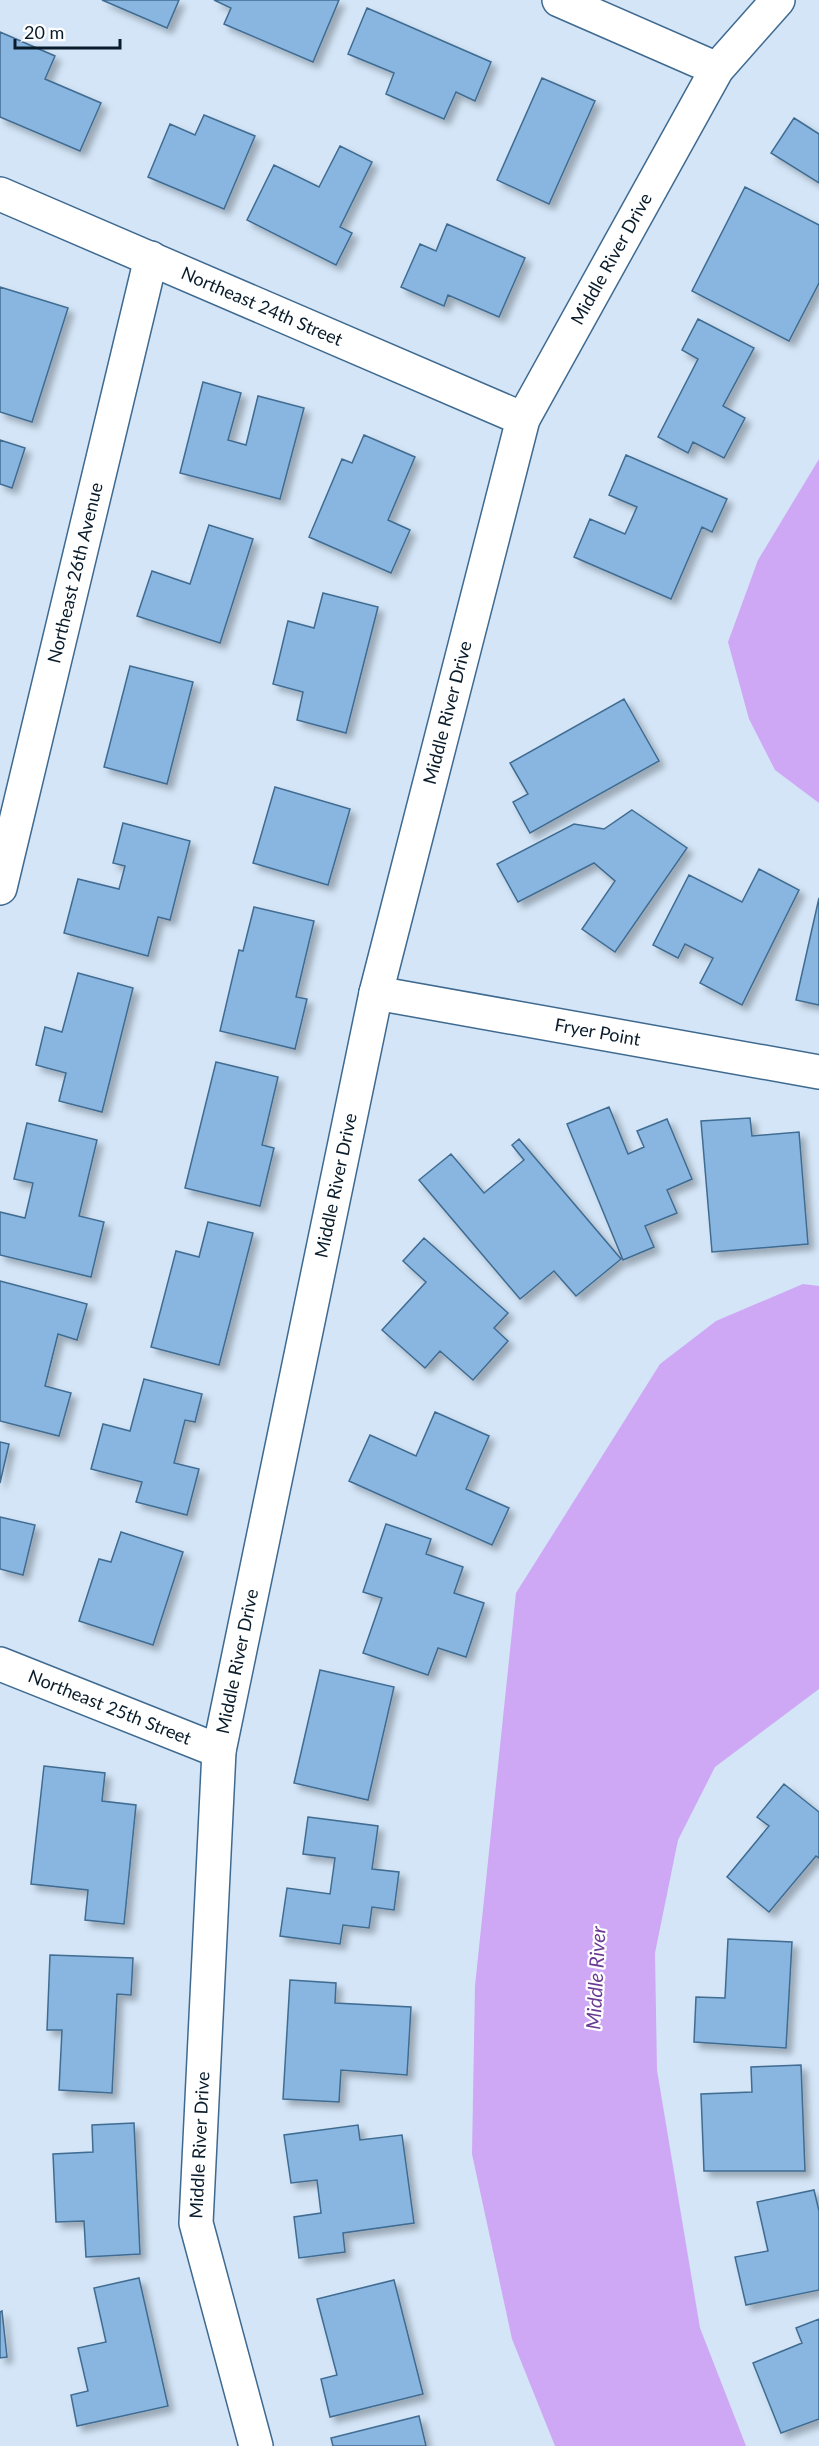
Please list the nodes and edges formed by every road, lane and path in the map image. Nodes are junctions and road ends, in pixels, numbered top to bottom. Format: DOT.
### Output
graph roads {
  1 [pos="559,0"];
  2 [pos="778,0"];
  3 [pos="717,69"];
  4 [pos="0,194"];
  5 [pos="151,258"];
  6 [pos="523,419"];
  7 [pos="0,888"];
  8 [pos="376,993"];
  9 [pos="819,1072"];
  10 [pos="0,1664"];
  11 [pos="219,1751"];
  12 [pos="256,2446"];
  1 -- 3 [label="street"];
  2 -- 3 [label="street, Middle River Drive"];
  3 -- 6 [label="street, Middle River Drive"];
  4 -- 5 [label="street, Northeast 24th Street"];
  5 -- 6 [label="street, Northeast 24th Street"];
  5 -- 7 [label="street, Northeast 26th Avenue"];
  6 -- 8 [label="street, Middle River Drive"];
  8 -- 9 [label="street, Fryer Point"];
  8 -- 11 [label="street, Middle River Drive"];
  10 -- 11 [label="street, Northeast 25th Street"];
  11 -- 12 [label="street, Middle River Drive"];
}
